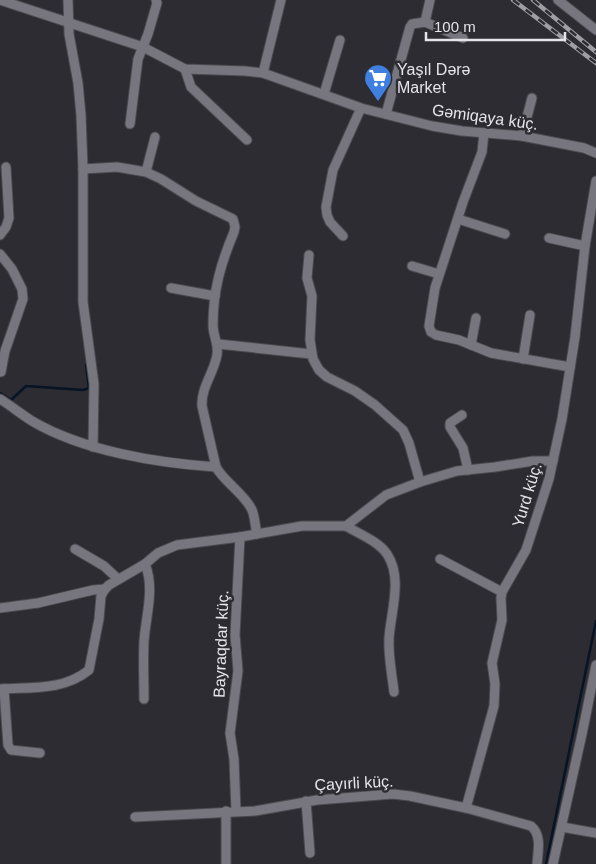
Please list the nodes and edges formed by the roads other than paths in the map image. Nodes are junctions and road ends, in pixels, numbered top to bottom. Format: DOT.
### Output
graph roads {
  1 [pos="0,0"];
  2 [pos="68,0"];
  3 [pos="156,0"];
  4 [pos="281,0"];
  5 [pos="430,0"];
  6 [pos="558,0"];
  7 [pos="68,21"];
  8 [pos="425,22"];
  9 [pos="596,30"];
  10 [pos="463,38"];
  11 [pos="340,40"];
  12 [pos="143,47"];
  13 [pos="185,69"];
  14 [pos="263,74"];
  15 [pos="324,94"];
  16 [pos="532,98"];
  17 [pos="361,108"];
  18 [pos="386,114"];
  19 [pos="130,124"];
  20 [pos="484,133"];
  21 [pos="522,136"];
  22 [pos="155,137"];
  23 [pos="247,140"];
  24 [pos="596,153"];
  25 [pos="6,167"];
  26 [pos="83,169"];
  27 [pos="146,172"];
  28 [pos="596,182"];
  29 [pos="458,219"];
  30 [pos="505,234"];
  31 [pos="0,235"];
  32 [pos="343,236"];
  33 [pos="549,238"];
  34 [pos="584,246"];
  35 [pos="0,254"];
  36 [pos="309,255"];
  37 [pos="412,266"];
  38 [pos="439,274"];
  39 [pos="171,288"];
  40 [pos="215,296"];
  41 [pos="530,315"];
  42 [pos="476,318"];
  43 [pos="218,344"];
  44 [pos="471,345"];
  45 [pos="311,354"];
  46 [pos="523,359"];
  47 [pos="570,367"];
  48 [pos="2,372"];
  49 [pos="0,399"];
  50 [pos="462,415"];
  51 [pos="94,447"];
  52 [pos="553,461"];
  53 [pos="216,467"];
  54 [pos="468,470"];
  55 [pos="420,482"];
  56 [pos="346,526"];
  57 [pos="256,534"];
  58 [pos="240,537"];
  59 [pos="75,549"];
  60 [pos="440,559"];
  61 [pos="145,564"];
  62 [pos="118,580"];
  63 [pos="105,589"];
  64 [pos="502,592"];
  65 [pos="0,608"];
  66 [pos="596,665"];
  67 [pos="2,689"];
  68 [pos="594,691"];
  69 [pos="394,692"];
  70 [pos="144,699"];
  71 [pos="40,753"];
  72 [pos="306,801"];
  73 [pos="466,808"];
  74 [pos="231,811"];
  75 [pos="135,817"];
  76 [pos="562,827"];
  77 [pos="596,834"];
  78 [pos="310,853"];
  79 [pos="226,864"];
  80 [pos="536,864"];
  81 [pos="553,864"];
  1 -- 7 [label="street, Gəmiqaya küç."];
  2 -- 7 [label="street"];
  3 -- 12 [label="street"];
  4 -- 14 [label="street"];
  5 -- 8 [label="street"];
  6 -- 9 [label="street"];
  7 -- 12 [label="street, Gəmiqaya küç."];
  7 -- 26 [label="street"];
  8 -- 10 [label="street"];
  8 -- 18 [label="street"];
  11 -- 15 [label="street"];
  12 -- 13 [label="street, Gəmiqaya küç."];
  12 -- 19 [label="street"];
  13 -- 14 [label="street, Gəmiqaya küç."];
  13 -- 23 [label="street"];
  14 -- 15 [label="street, Gəmiqaya küç."];
  15 -- 17 [label="street, Gəmiqaya küç."];
  16 -- 21 [label="street"];
  17 -- 18 [label="street, Gəmiqaya küç."];
  17 -- 32 [label="street"];
  18 -- 20 [label="street, Gəmiqaya küç."];
  20 -- 21 [label="street, Gəmiqaya küç."];
  20 -- 29 [label="street"];
  21 -- 24 [label="street, Gəmiqaya küç."];
  22 -- 27 [label="street"];
  25 -- 31 [label="street"];
  26 -- 27 [label="street"];
  26 -- 51 [label="street"];
  27 -- 40 [label="street"];
  28 -- 34 [label="street, Yurd küç."];
  29 -- 30 [label="street"];
  29 -- 38 [label="street"];
  33 -- 34 [label="street"];
  34 -- 47 [label="street, Yurd küç."];
  35 -- 48 [label="street"];
  36 -- 45 [label="street"];
  37 -- 38 [label="street"];
  38 -- 44 [label="street"];
  39 -- 40 [label="street"];
  40 -- 43 [label="street"];
  41 -- 46 [label="street"];
  42 -- 44 [label="street"];
  43 -- 45 [label="street"];
  43 -- 53 [label="street"];
  44 -- 46 [label="street"];
  45 -- 55 [label="street"];
  46 -- 47 [label="street"];
  47 -- 52 [label="street, Yurd küç."];
  49 -- 51 [label="street"];
  50 -- 54 [label="street"];
  51 -- 53 [label="street"];
  52 -- 54 [label="street"];
  52 -- 64 [label="street, Yurd küç."];
  53 -- 57 [label="street"];
  54 -- 55 [label="street"];
  55 -- 56 [label="street"];
  56 -- 57 [label="street"];
  56 -- 69 [label="street"];
  57 -- 58 [label="street"];
  58 -- 61 [label="street"];
  58 -- 74 [label="street, Bayraqdar küç."];
  59 -- 62 [label="street"];
  60 -- 64 [label="street"];
  61 -- 62 [label="street"];
  61 -- 70 [label="street"];
  62 -- 63 [label="street"];
  63 -- 65 [label="street"];
  63 -- 67 [label="street"];
  64 -- 73 [label="street, Yurd küç."];
  66 -- 68 [label="street"];
  67 -- 71 [label="street"];
  68 -- 76 [label="street"];
  72 -- 73 [label="street, Çayırli küç."];
  72 -- 74 [label="street, Çayırli küç."];
  72 -- 78 [label="street"];
  73 -- 80 [label="street, Çayırli küç."];
  74 -- 75 [label="street, Çayırli küç."];
  74 -- 79 [label="street, Bayraqdar küç."];
  76 -- 77 [label="street"];
  76 -- 81 [label="street"];
}
